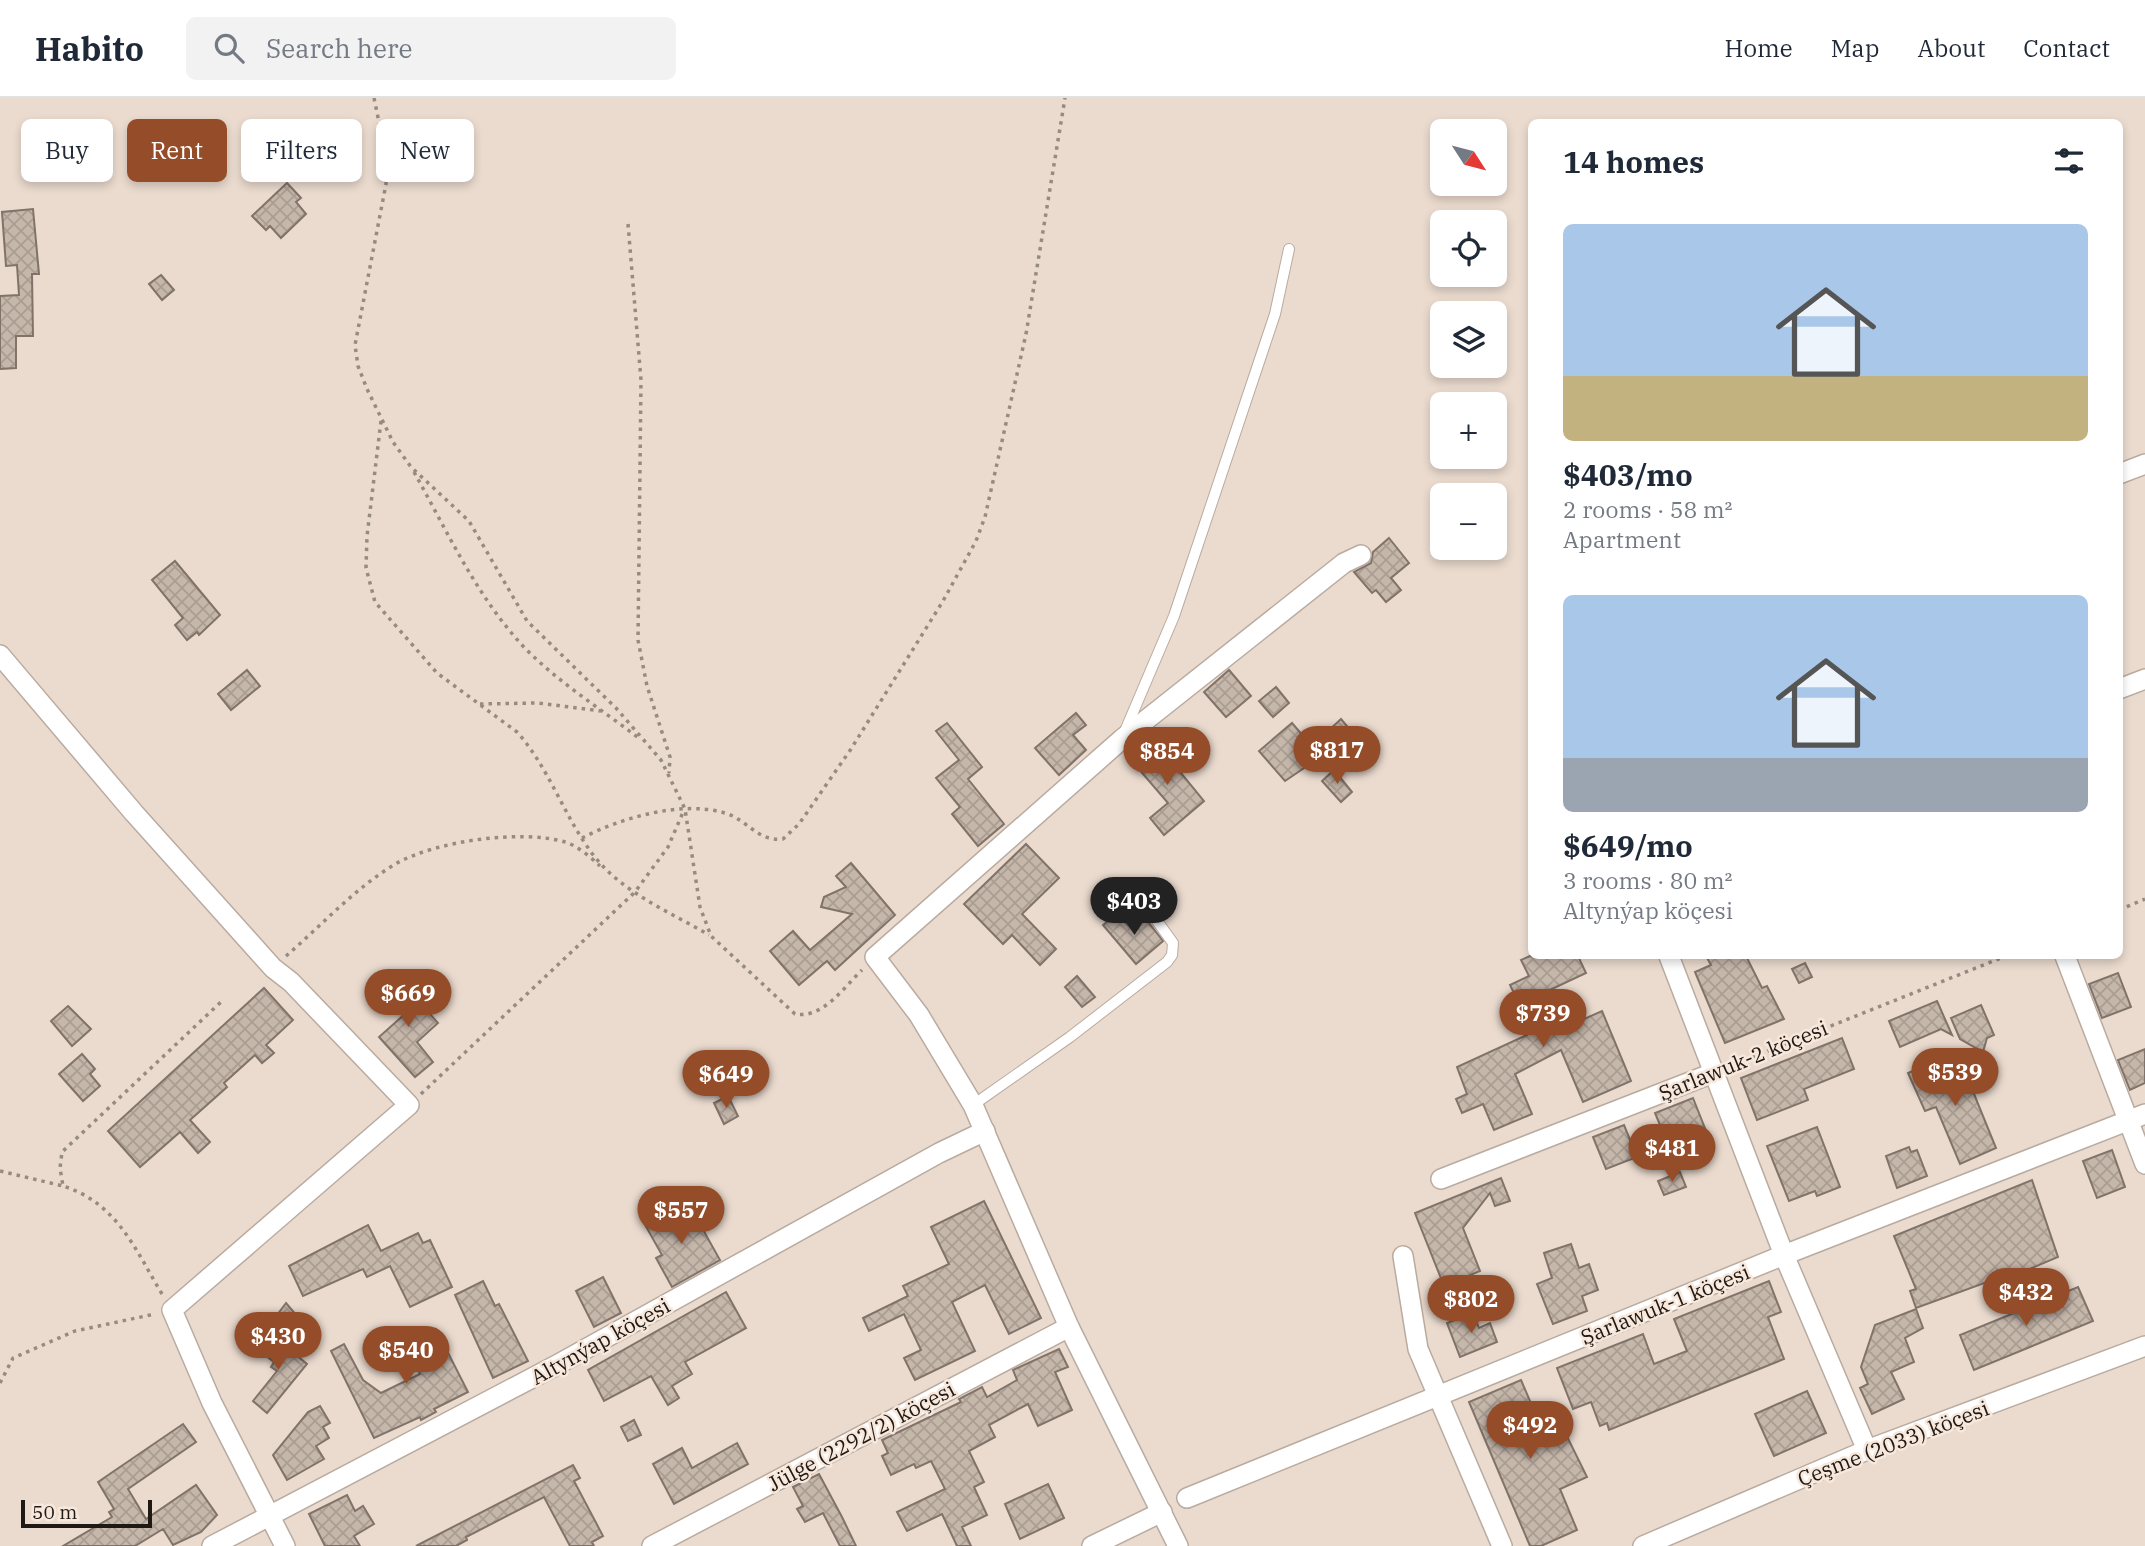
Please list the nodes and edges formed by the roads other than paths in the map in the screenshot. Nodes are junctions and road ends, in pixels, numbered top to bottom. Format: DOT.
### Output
graph roads {
  1 [pos="1289,248"];
  2 [pos="2145,464"];
  3 [pos="2123,472"];
  4 [pos="1361,555"];
  5 [pos="0,655"];
  6 [pos="2145,679"];
  7 [pos="2123,687"];
  8 [pos="1122,739"];
  9 [pos="1147,907"];
  10 [pos="1670,959"];
  11 [pos="2066,959"];
  12 [pos="1713,1073"];
  13 [pos="974,1105"];
  14 [pos="2137,1117"];
  15 [pos="985,1131"];
  16 [pos="2145,1164"];
  17 [pos="1441,1179"];
  18 [pos="1784,1255"];
  19 [pos="1403,1256"];
  20 [pos="1069,1327"];
  21 [pos="2145,1346"];
  22 [pos="1438,1397"];
  23 [pos="1867,1450"];
  24 [pos="1188,1498"];
  25 [pos="1162,1512"];
  26 [pos="270,1515"];
  27 [pos="212,1546"];
  28 [pos="285,1546"];
  29 [pos="652,1546"];
  30 [pos="1092,1546"];
  31 [pos="1178,1546"];
  32 [pos="1502,1546"];
  33 [pos="1643,1546"];
  1 -- 8 [label="lane"];
  2 -- 3 [label="street"];
  4 -- 8 [label="street"];
  5 -- 26 [label="street"];
  6 -- 7 [label="street"];
  8 -- 13 [label="street"];
  9 -- 13 [label="lane"];
  10 -- 12 [label="street"];
  11 -- 14 [label="street"];
  12 -- 17 [label="street, Şarlawuk-2 köçesi"];
  12 -- 18 [label="street"];
  13 -- 15 [label="street"];
  14 -- 16 [label="street"];
  14 -- 18 [label="street, Şarlawuk-1 köçesi"];
  15 -- 20 [label="street"];
  15 -- 26 [label="street, Altynýap köçesi"];
  18 -- 22 [label="street, Şarlawuk-1 köçesi"];
  18 -- 23 [label="street"];
  19 -- 22 [label="street"];
  20 -- 25 [label="street"];
  20 -- 29 [label="street, Jülge (2292/2) köçesi"];
  21 -- 23 [label="street, Çeşme (2033) köçesi"];
  22 -- 24 [label="street, Şarlawuk-1 köçesi"];
  22 -- 32 [label="street"];
  23 -- 33 [label="street, Çeşme (2033) köçesi"];
  25 -- 30 [label="street"];
  25 -- 31 [label="street"];
  26 -- 27 [label="street, Altynýap köçesi"];
  26 -- 28 [label="street"];
}
